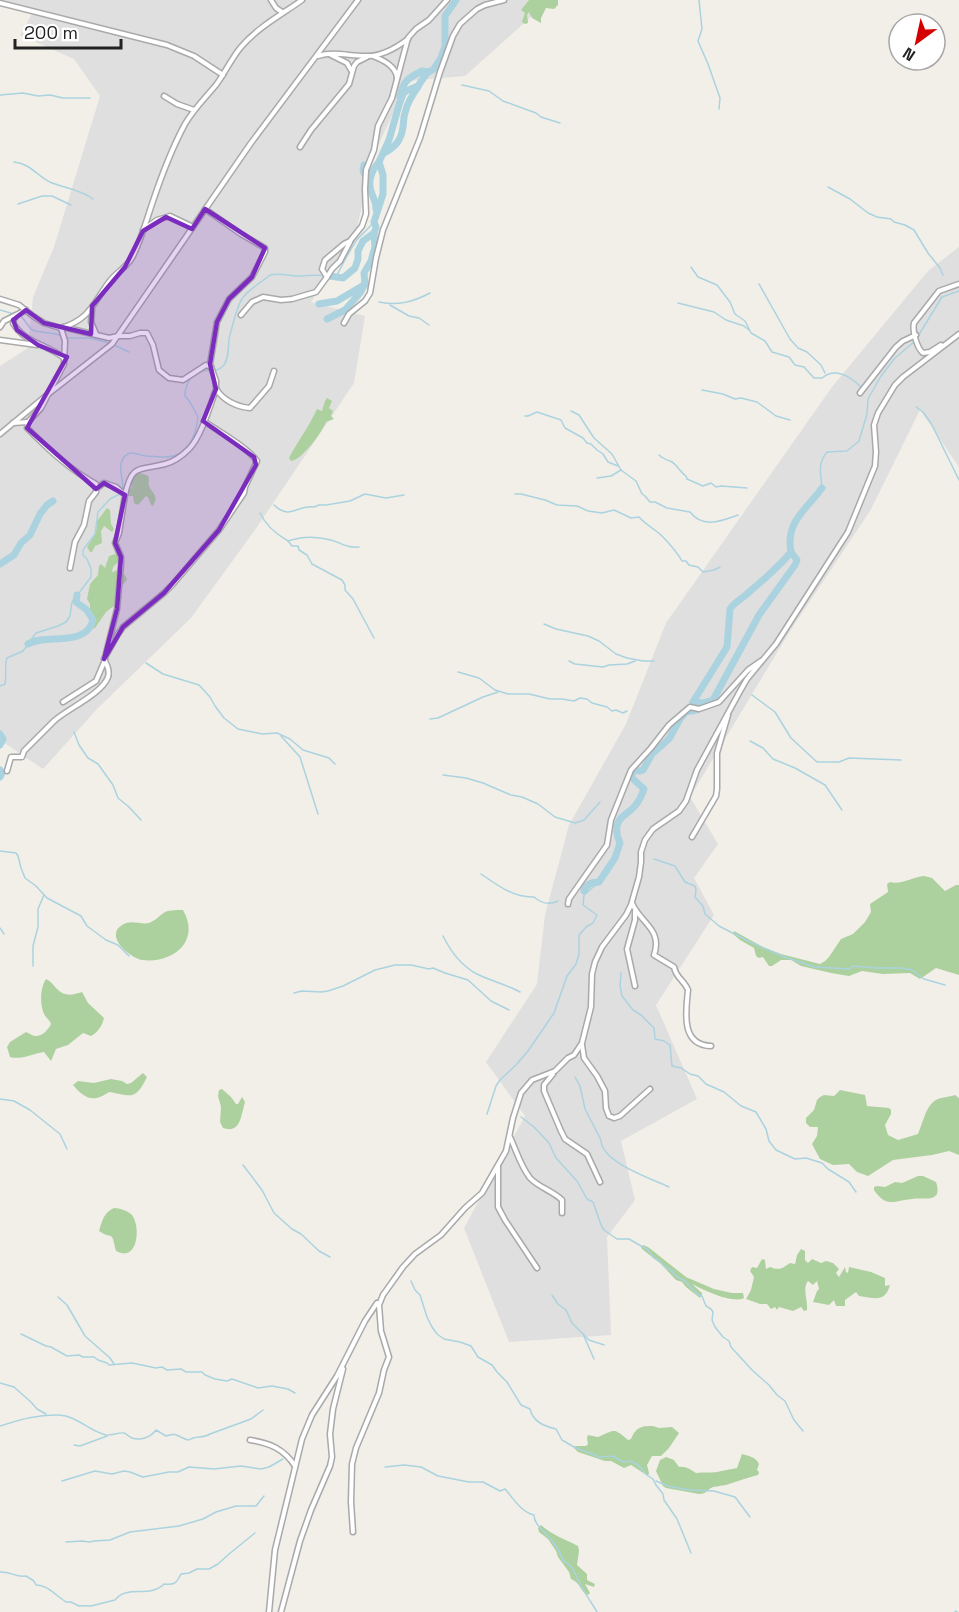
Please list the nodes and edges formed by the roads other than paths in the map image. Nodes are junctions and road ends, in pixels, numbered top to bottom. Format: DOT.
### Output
graph roads {
  1 [pos="271,0"];
  2 [pos="302,0"];
  3 [pos="358,0"];
  4 [pos="447,0"];
  5 [pos="504,0"];
  6 [pos="0,3"];
  7 [pos="283,12"];
  8 [pos="408,38"];
  9 [pos="328,54"];
  10 [pos="317,56"];
  11 [pos="373,56"];
  12 [pos="367,57"];
  13 [pos="351,71"];
  14 [pos="223,75"];
  15 [pos="397,79"];
  16 [pos="164,96"];
  17 [pos="195,110"];
  18 [pos="300,147"];
  19 [pos="205,209"];
  20 [pos="193,227"];
  21 [pos="143,231"];
  22 [pos="350,241"];
  23 [pos="327,277"];
  24 [pos="959,284"];
  25 [pos="0,299"];
  26 [pos="92,306"];
  27 [pos="26,310"];
  28 [pos="241,315"];
  29 [pos="15,316"];
  30 [pos="344,323"];
  31 [pos="0,327"];
  32 [pos="62,327"];
  33 [pos="959,334"];
  34 [pos="98,335"];
  35 [pos="916,335"];
  36 [pos="118,336"];
  37 [pos="0,340"];
  38 [pos="946,343"];
  39 [pos="38,345"];
  40 [pos="64,358"];
  41 [pos="211,367"];
  42 [pos="274,371"];
  43 [pos="216,389"];
  44 [pos="860,393"];
  45 [pos="47,395"];
  46 [pos="204,421"];
  47 [pos="28,422"];
  48 [pos="13,423"];
  49 [pos="0,434"];
  50 [pos="96,489"];
  51 [pos="125,495"];
  52 [pos="70,568"];
  53 [pos="766,657"];
  54 [pos="105,660"];
  55 [pos="63,702"];
  56 [pos="730,708"];
  57 [pos="7,771"];
  58 [pos="692,837"];
  59 [pos="632,902"];
  60 [pos="568,904"];
  61 [pos="635,910"];
  62 [pos="635,986"];
  63 [pos="582,1043"];
  64 [pos="711,1046"];
  65 [pos="555,1071"];
  66 [pos="650,1089"];
  67 [pos="509,1137"];
  68 [pos="498,1165"];
  69 [pos="600,1182"];
  70 [pos="562,1213"];
  71 [pos="537,1268"];
  72 [pos="383,1295"];
  73 [pos="345,1360"];
  74 [pos="250,1440"];
  75 [pos="295,1467"];
  76 [pos="353,1532"];
  77 [pos="269,1612"];
  78 [pos="281,1612"];
  1 -- 7 [label="street"];
  2 -- 7 [label="street"];
  3 -- 10 [label="street"];
  4 -- 8 [label="street"];
  5 -- 30 [label="street"];
  6 -- 14 [label="street"];
  7 -- 14 [label="street"];
  8 -- 11 [label="street"];
  8 -- 15 [label="street"];
  9 -- 10 [label="street"];
  9 -- 12 [label="street"];
  9 -- 13 [label="street"];
  10 -- 19 [label="street"];
  11 -- 12 [label="street"];
  11 -- 15 [label="street"];
  12 -- 13 [label="street"];
  13 -- 18 [label="street"];
  14 -- 17 [label="street"];
  15 -- 22 [label="street"];
  16 -- 17 [label="street"];
  17 -- 21 [label="street"];
  19 -- 20 [label="street"];
  19 -- 41 [label="street"];
  20 -- 21 [label="street"];
  20 -- 36 [label="street"];
  21 -- 26 [label="street"];
  22 -- 23 [label="street"];
  22 -- 23 [label="street"];
  23 -- 28 [label="street"];
  24 -- 35 [label="street"];
  25 -- 27 [label="street"];
  26 -- 32 [label="street"];
  26 -- 34 [label="street"];
  27 -- 29 [label="street"];
  27 -- 32 [label="street"];
  29 -- 31 [label="street"];
  29 -- 39 [label="street"];
  32 -- 34 [label="street"];
  32 -- 40 [label="street"];
  33 -- 38 [label="street"];
  34 -- 36 [label="street"];
  35 -- 38 [label="street"];
  35 -- 44 [label="street"];
  36 -- 41 [label="street"];
  36 -- 45 [label="street"];
  37 -- 39 [label="street"];
  38 -- 53 [label="street"];
  39 -- 40 [label="street"];
  40 -- 45 [label="street"];
  41 -- 43 [label="street"];
  42 -- 43 [label="street"];
  43 -- 46 [label="street"];
  45 -- 47 [label="street"];
  45 -- 48 [label="street"];
  46 -- 51 [label="street"];
  46 -- 54 [label="street"];
  47 -- 48 [label="street"];
  47 -- 50 [label="street"];
  48 -- 49 [label="street"];
  50 -- 51 [label="street"];
  50 -- 52 [label="street"];
  51 -- 54 [label="street"];
  53 -- 56 [label="street"];
  53 -- 60 [label="street"];
  54 -- 55 [label="street"];
  54 -- 57 [label="street"];
  56 -- 58 [label="street"];
  56 -- 59 [label="street"];
  59 -- 61 [label="street"];
  59 -- 63 [label="street"];
  61 -- 62 [label="street"];
  61 -- 64 [label="street"];
  63 -- 65 [label="street"];
  63 -- 66 [label="street"];
  65 -- 67 [label="street"];
  65 -- 69 [label="street"];
  67 -- 68 [label="street"];
  67 -- 70 [label="street"];
  68 -- 71 [label="street"];
  68 -- 72 [label="street"];
  72 -- 73 [label="street"];
  72 -- 76 [label="street"];
  73 -- 75 [label="street"];
  73 -- 78 [label="street"];
  74 -- 75 [label="street"];
  75 -- 77 [label="street"];
}
